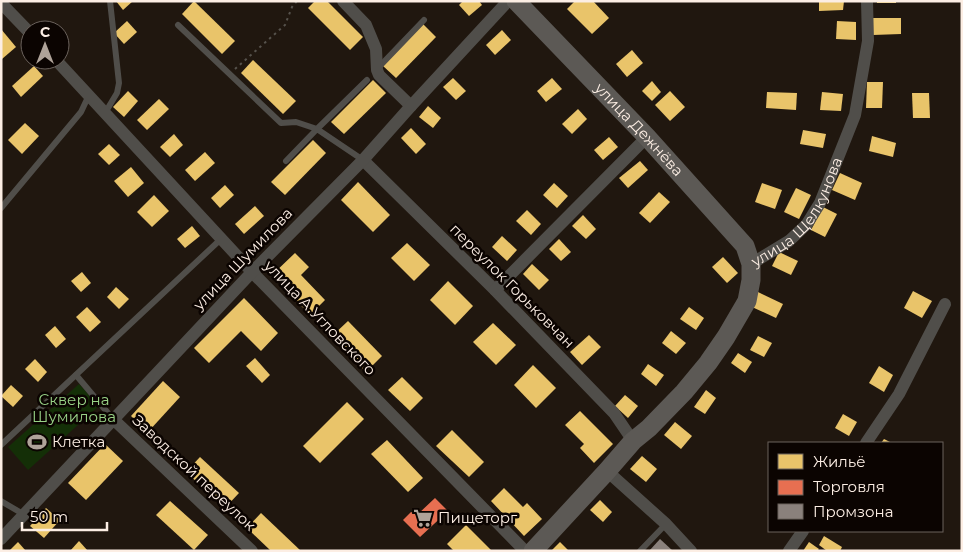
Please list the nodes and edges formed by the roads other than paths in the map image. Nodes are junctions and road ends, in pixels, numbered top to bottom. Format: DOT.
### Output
graph roads {
  1 [pos="110,1"];
  2 [pos="343,1"];
  3 [pos="508,1"];
  4 [pos="516,1"];
  5 [pos="867,1"];
  6 [pos="1,3"];
  7 [pos="424,20"];
  8 [pos="20,23"];
  9 [pos="178,25"];
  10 [pos="65,70"];
  11 [pos="377,70"];
  12 [pos="367,80"];
  13 [pos="89,95"];
  14 [pos="411,106"];
  15 [pos="105,113"];
  16 [pos="317,129"];
  17 [pos="647,137"];
  18 [pos="363,160"];
  19 [pos="286,161"];
  20 [pos="1,208"];
  21 [pos="221,239"];
  22 [pos="751,264"];
  23 [pos="252,272"];
  24 [pos="495,290"];
  25 [pos="945,304"];
  26 [pos="76,375"];
  27 [pos="113,419"];
  28 [pos="633,441"];
  29 [pos="867,442"];
  30 [pos="1,445"];
  31 [pos="607,471"];
  32 [pos="1,501"];
  33 [pos="24,514"];
  34 [pos="666,524"];
  35 [pos="802,532"];
  36 [pos="1,539"];
  37 [pos="252,551"];
  38 [pos="525,551"];
  39 [pos="534,551"];
  40 [pos="640,551"];
  41 [pos="691,551"];
  42 [pos="789,551"];
  1 -- 15 [label="lane"];
  2 -- 11 [label="street"];
  3 -- 14 [label="street, улица Шумилова"];
  4 -- 17 [label="main road, улица Дежнёва"];
  5 -- 22 [label="street, улица Щелкунова"];
  6 -- 8 [label="street"];
  7 -- 11 [label="lane"];
  9 -- 16 [label="lane"];
  10 -- 13 [label="street, улица А.Угловского"];
  11 -- 14 [label="street"];
  12 -- 16 [label="lane"];
  13 -- 15 [label="street, улица А.Угловского"];
  13 -- 20 [label="lane"];
  14 -- 18 [label="street, улица Шумилова"];
  15 -- 21 [label="street, улица А.Угловского"];
  16 -- 18 [label="lane"];
  16 -- 19 [label="lane"];
  17 -- 22 [label="main road, улица Дежнёва"];
  17 -- 24 [label="street"];
  18 -- 23 [label="street, улица Шумилова"];
  18 -- 24 [label="street, переулок Горьковчан"];
  21 -- 23 [label="street, улица А.Угловского"];
  21 -- 26 [label="lane"];
  22 -- 28 [label="main road, улица Щелкунова"];
  23 -- 27 [label="street, улица Шумилова"];
  23 -- 38 [label="street, улица А.Угловского"];
  24 -- 28 [label="street, переулок Горьковчан"];
  25 -- 29 [label="street"];
  26 -- 27 [label="lane"];
  26 -- 30 [label="lane"];
  27 -- 33 [label="street, улица Шумилова"];
  27 -- 37 [label="street, Заводской переулок"];
  28 -- 31 [label="main road, улица Щелкунова"];
  31 -- 34 [label="street"];
  31 -- 39 [label="main road, улица Щелкунова"];
  32 -- 33 [label="lane"];
  33 -- 36 [label="street, улица Шумилова"];
  34 -- 40 [label="lane"];
  34 -- 41 [label="street"];
  35 -- 42 [label="street"];
}
